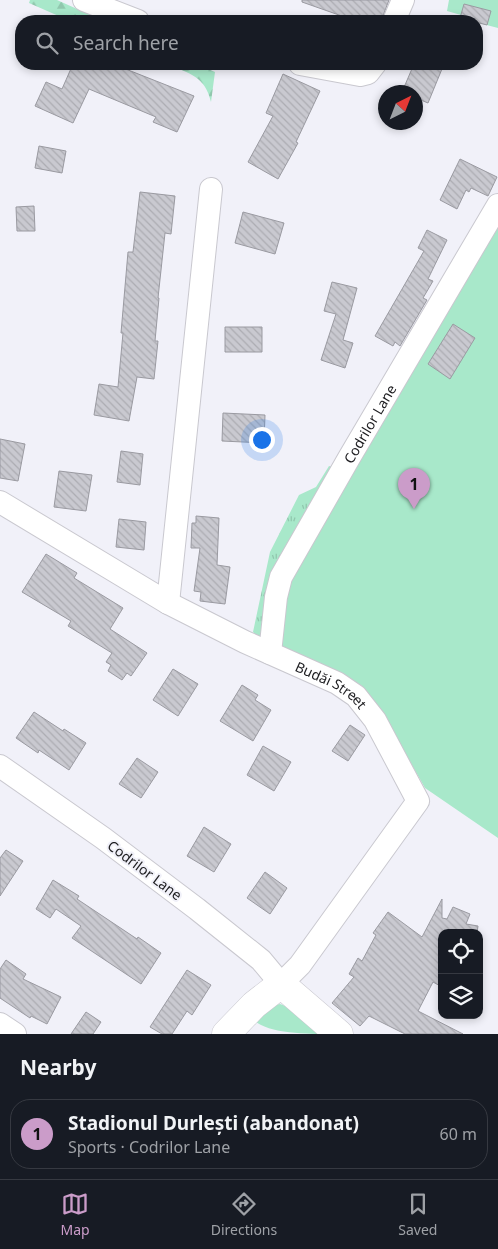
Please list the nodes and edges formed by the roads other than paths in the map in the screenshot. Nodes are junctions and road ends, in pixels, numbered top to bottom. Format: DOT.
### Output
graph roads {
  1 [pos="84,0"];
  2 [pos="403,0"];
  3 [pos="123,15"];
  4 [pos="397,15"];
  5 [pos="333,70"];
  6 [pos="371,70"];
  7 [pos="211,189"];
  8 [pos="498,205"];
  9 [pos="0,502"];
  10 [pos="168,603"];
  11 [pos="270,653"];
  12 [pos="0,766"];
  13 [pos="282,984"];
  14 [pos="0,1024"];
  15 [pos="238,1031"];
  16 [pos="16,1034"];
  17 [pos="339,1034"];
  1 -- 3 [label="street"];
  2 -- 4 [label="street"];
  5 -- 6 [label="street"];
  7 -- 10 [label="street"];
  8 -- 11 [label="street, Codrilor Lane"];
  9 -- 10 [label="street, Budăi Street"];
  10 -- 11 [label="street, Budăi Street"];
  11 -- 13 [label="street, Budăi Street"];
  12 -- 13 [label="street, Codrilor Lane"];
  13 -- 15 [label="street"];
  13 -- 17 [label="street"];
  14 -- 16 [label="street"];
}
